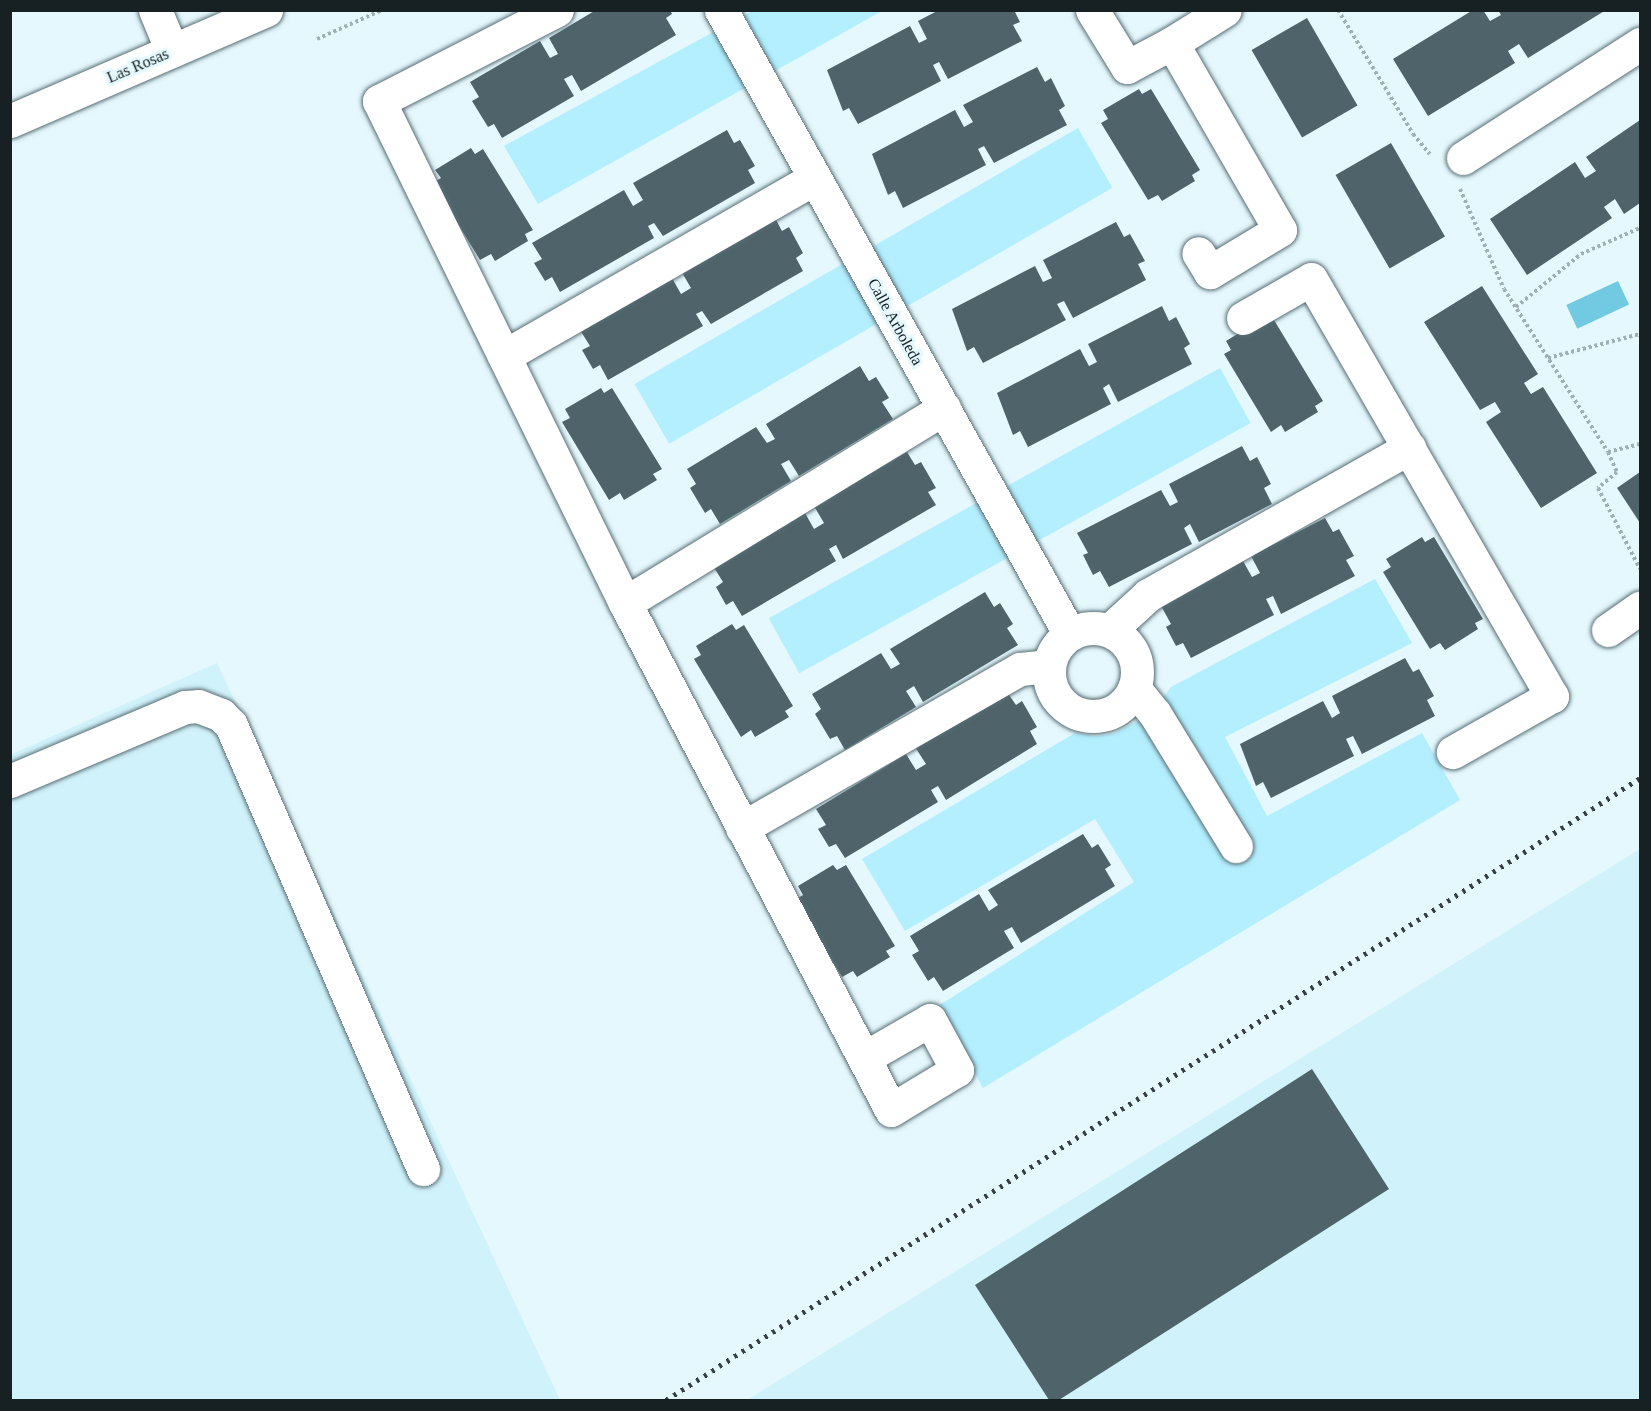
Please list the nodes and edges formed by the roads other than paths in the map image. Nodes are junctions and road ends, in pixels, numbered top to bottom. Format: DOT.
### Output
graph roads {
  1 [pos="155,10"];
  2 [pos="266,10"];
  3 [pos="557,10"];
  4 [pos="721,10"];
  5 [pos="1092,10"];
  6 [pos="1225,10"];
  7 [pos="1172,43"];
  8 [pos="1641,44"];
  9 [pos="172,51"];
  10 [pos="10,121"];
  11 [pos="1450,166"];
  12 [pos="815,178"];
  13 [pos="1198,254"];
  14 [pos="1243,318"];
  15 [pos="504,356"];
  16 [pos="944,408"];
  17 [pos="1408,448"];
  18 [pos="625,603"];
  19 [pos="1641,608"];
  20 [pos="1110,630"];
  21 [pos="1608,630"];
  22 [pos="1069,633"];
  23 [pos="1048,666"];
  24 [pos="1134,688"];
  25 [pos="1453,753"];
  26 [pos="10,781"];
  27 [pos="742,828"];
  28 [pos="1236,846"];
  29 [pos="864,1058"];
  30 [pos="423,1169"];
  1 -- 9 [label="street"];
  2 -- 9 [label="street, Las Rosas"];
  3 -- 15 [label="street"];
  4 -- 12 [label="street, Calle Arboleda"];
  5 -- 7 [label="street"];
  6 -- 7 [label="street"];
  7 -- 13 [label="street"];
  8 -- 11 [label="street"];
  9 -- 10 [label="street, Las Rosas"];
  12 -- 15 [label="street"];
  12 -- 16 [label="street, Calle Arboleda"];
  14 -- 17 [label="street"];
  15 -- 18 [label="street"];
  16 -- 18 [label="street"];
  16 -- 22 [label="street, Calle Arboleda"];
  17 -- 20 [label="street"];
  17 -- 25 [label="street"];
  18 -- 27 [label="street"];
  19 -- 21 [label="street"];
  20 -- 22 [label="street"];
  20 -- 24 [label="street"];
  22 -- 23 [label="street"];
  23 -- 24 [label="street"];
  23 -- 27 [label="street"];
  24 -- 28 [label="street"];
  26 -- 30 [label="street"];
  27 -- 29 [label="street"];
}
